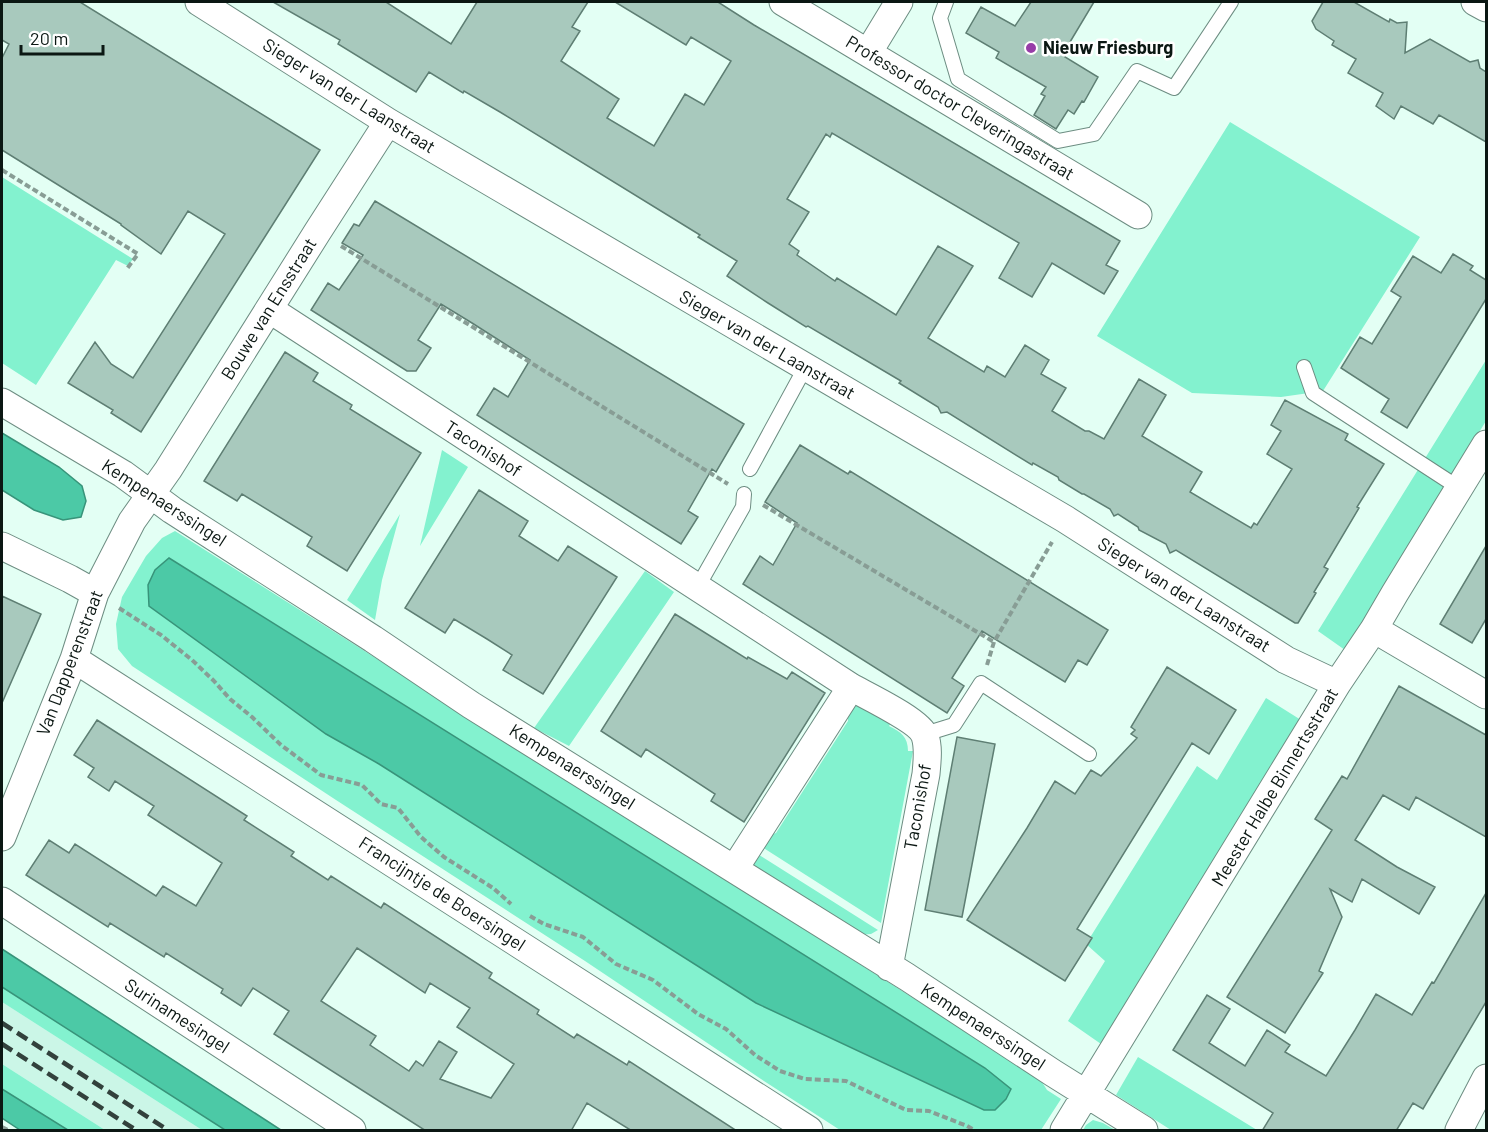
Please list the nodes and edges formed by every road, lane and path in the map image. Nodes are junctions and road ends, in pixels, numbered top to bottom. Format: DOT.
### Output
graph roads {
  1 [pos="199,2"];
  2 [pos="783,2"];
  3 [pos="899,2"];
  4 [pos="946,2"];
  5 [pos="1231,2"];
  6 [pos="1475,2"];
  7 [pos="1486,8"];
  8 [pos="868,53"];
  9 [pos="388,122"];
  10 [pos="2,170"];
  11 [pos="1138,215"];
  12 [pos="318,231"];
  13 [pos="126,270"];
  14 [pos="269,309"];
  15 [pos="1304,367"];
  16 [pos="805,368"];
  17 [pos="2,402"];
  18 [pos="1486,444"];
  19 [pos="750,468"];
  20 [pos="1460,488"];
  21 [pos="744,494"];
  22 [pos="151,495"];
  23 [pos="1065,519"];
  24 [pos="2,546"];
  25 [pos="697,588"];
  26 [pos="95,593"];
  27 [pos="1374,629"];
  28 [pos="994,642"];
  29 [pos="75,659"];
  30 [pos="981,683"];
  31 [pos="1337,684"];
  32 [pos="851,687"];
  33 [pos="1486,695"];
  34 [pos="925,734"];
  35 [pos="1089,754"];
  36 [pos="2,837"];
  37 [pos="735,868"];
  38 [pos="2,900"];
  39 [pos="513,906"];
  40 [pos="523,912"];
  41 [pos="889,967"];
  42 [pos="1486,1078"];
  43 [pos="1087,1094"];
  44 [pos="2,1127"];
  45 [pos="8,1131"];
  46 [pos="352,1131"];
  47 [pos="808,1131"];
  48 [pos="974,1131"];
  49 [pos="1064,1131"];
  50 [pos="1144,1131"];
  51 [pos="1459,1131"];
  1 -- 9 [label="street, Sieger van der Laanstraat"];
  2 -- 8 [label="street, Professor doctor Cleveringastraat"];
  3 -- 8 [label="street"];
  4 -- 5 [label="lane"];
  6 -- 7 [label="street"];
  8 -- 11 [label="street, Professor doctor Cleveringastraat"];
  9 -- 12 [label="street, Bouwe van Ensstraat"];
  9 -- 16 [label="street, Sieger van der Laanstraat"];
  10 -- 13 [label="path"];
  12 -- 14 [label="street, Bouwe van Ensstraat"];
  12 -- 21 [label="path"];
  14 -- 22 [label="street, Bouwe van Ensstraat"];
  14 -- 25 [label="street, Taconishof"];
  15 -- 20 [label="lane"];
  16 -- 19 [label="lane"];
  16 -- 23 [label="street, Sieger van der Laanstraat"];
  17 -- 22 [label="street, Kempenaerssingel"];
  18 -- 20 [label="street, Meester Halbe Binnertsstraat"];
  20 -- 27 [label="street, Meester Halbe Binnertsstraat"];
  21 -- 25 [label="lane"];
  21 -- 28 [label="path"];
  22 -- 26 [label="street, Van Dapperenstraat"];
  22 -- 37 [label="street, Kempenaerssingel"];
  23 -- 28 [label="path"];
  23 -- 31 [label="street, Sieger van der Laanstraat"];
  24 -- 26 [label="street"];
  25 -- 32 [label="street, Taconishof"];
  26 -- 29 [label="street, Van Dapperenstraat"];
  26 -- 39 [label="path"];
  27 -- 31 [label="street, Meester Halbe Binnertsstraat"];
  27 -- 33 [label="street"];
  28 -- 30 [label="path"];
  29 -- 36 [label="street, Van Dapperenstraat"];
  29 -- 47 [label="street, Francijntje de Boersingel"];
  30 -- 34 [label="lane"];
  30 -- 35 [label="lane"];
  31 -- 43 [label="street, Meester Halbe Binnertsstraat"];
  32 -- 34 [label="street, Taconishof"];
  32 -- 37 [label="street"];
  34 -- 41 [label="street, Taconishof"];
  37 -- 41 [label="street, Kempenaerssingel"];
  38 -- 46 [label="street, Surinamesingel"];
  40 -- 48 [label="path"];
  41 -- 43 [label="street, Kempenaerssingel"];
  42 -- 51 [label="street"];
  43 -- 49 [label="street, Meester Halbe Binnertsstraat"];
  43 -- 50 [label="street, Kempenaerssingel"];
  44 -- 45 [label="path"];
}
